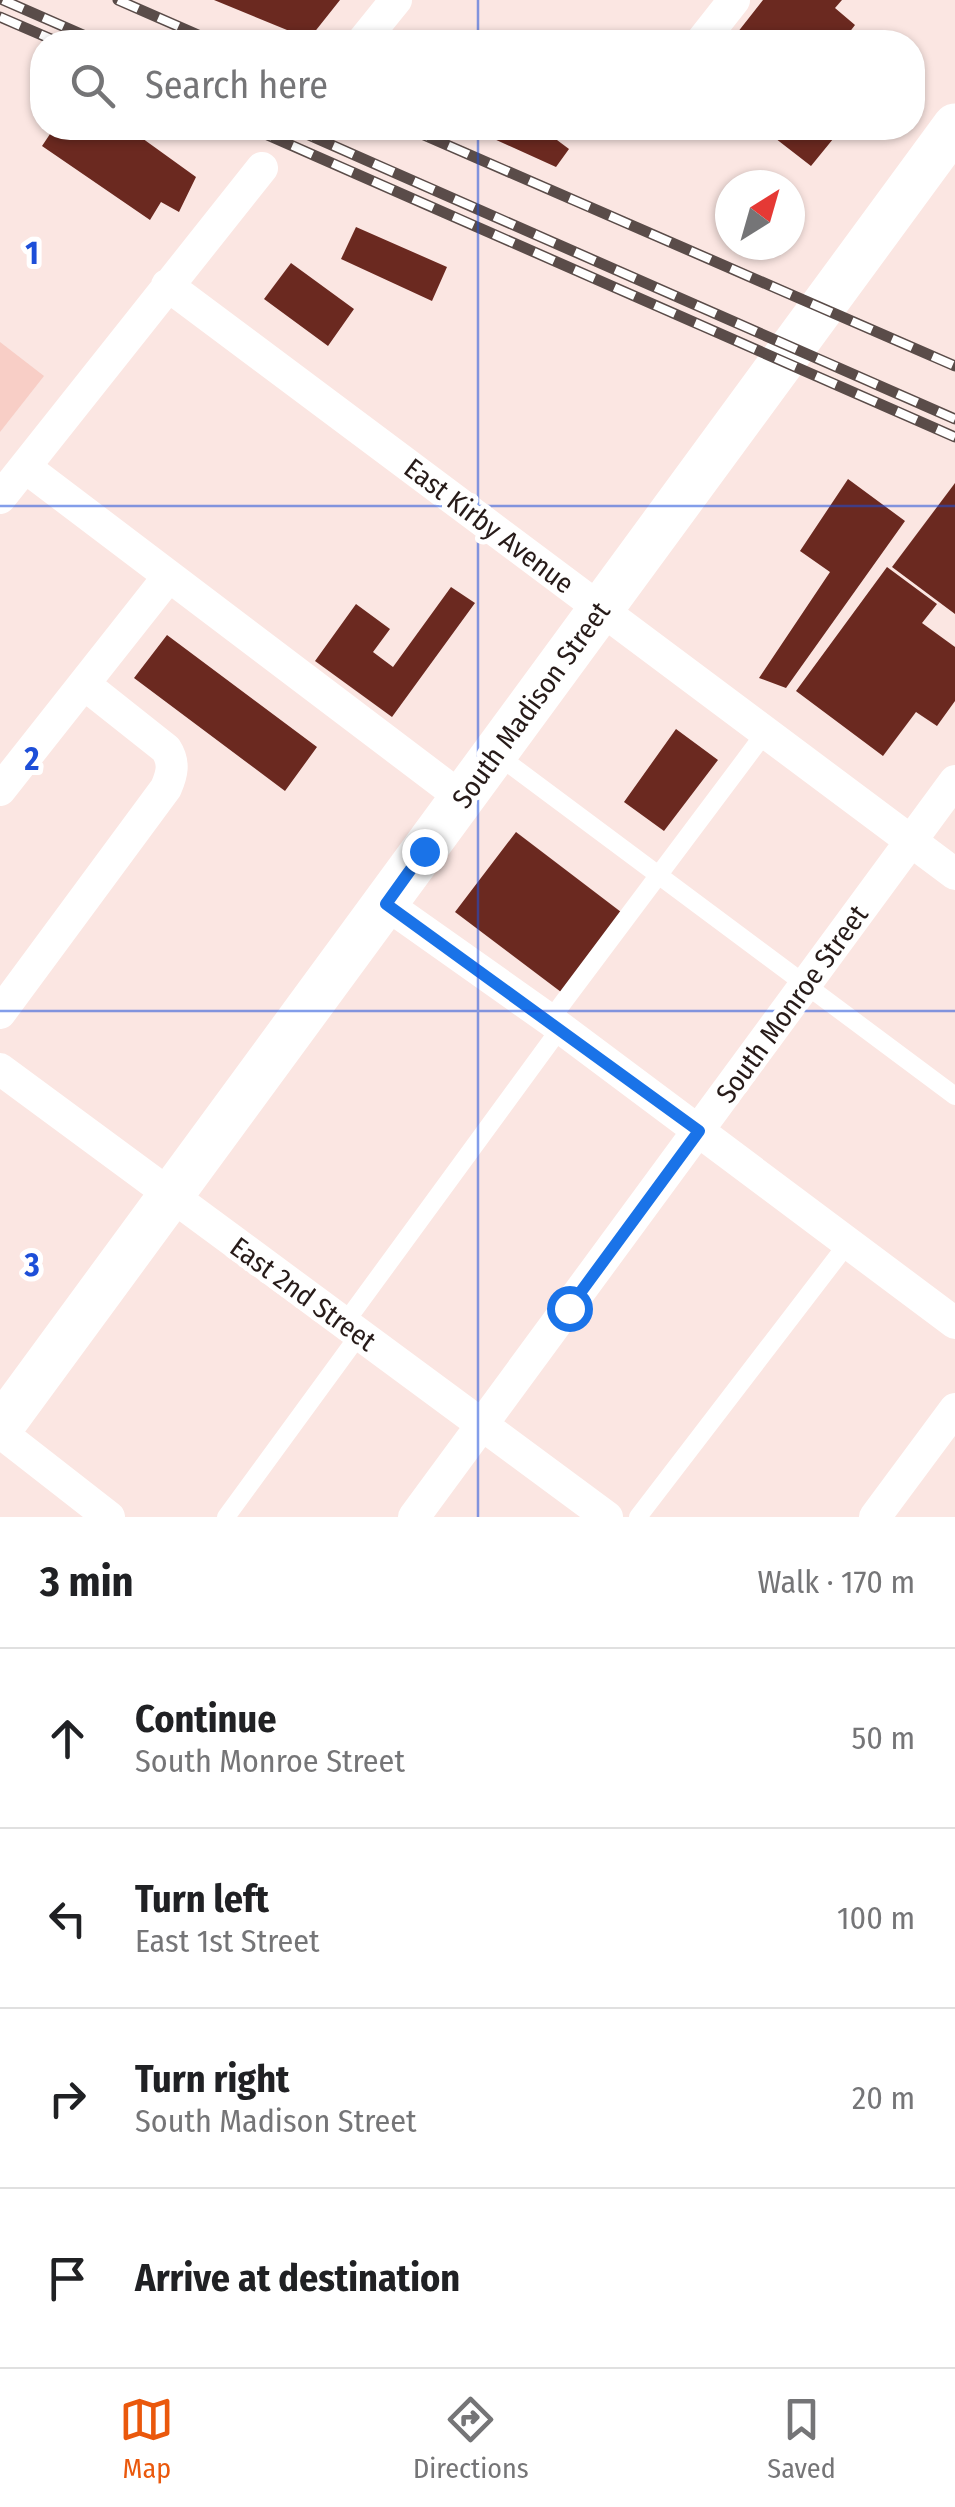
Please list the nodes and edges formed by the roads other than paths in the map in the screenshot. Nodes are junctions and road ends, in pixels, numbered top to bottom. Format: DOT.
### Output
graph roads {
  1 [pos="396,0"];
  2 [pos="734,0"];
  3 [pos="372,30"];
  4 [pos="710,30"];
  5 [pos="955,126"];
  6 [pos="262,168"];
  7 [pos="167,285"];
  8 [pos="25,467"];
  9 [pos="0,498"];
  10 [pos="168,576"];
  11 [pos="601,610"];
  12 [pos="84,684"];
  13 [pos="765,733"];
  14 [pos="496,753"];
  15 [pos="955,780"];
  16 [pos="0,790"];
  17 [pos="462,798"];
  18 [pos="910,842"];
  19 [pos="657,874"];
  20 [pos="955,874"];
  21 [pos="386,904"];
  22 [pos="805,986"];
  23 [pos="0,1012"];
  24 [pos="554,1025"];
  25 [pos="0,1069"];
  26 [pos="955,1096"];
  27 [pos="699,1131"];
  28 [pos="170,1198"];
  29 [pos="848,1243"];
  30 [pos="955,1323"];
  31 [pos="351,1330"];
  32 [pos="955,1408"];
  33 [pos="482,1426"];
  34 [pos="0,1430"];
  35 [pos="109,1517"];
  36 [pos="226,1517"];
  37 [pos="414,1517"];
  38 [pos="607,1517"];
  39 [pos="638,1517"];
  40 [pos="875,1517"];
  1 -- 3 [label="street"];
  2 -- 4 [label="street"];
  5 -- 11 [label="main road, South Madison Street"];
  6 -- 7 [label="street"];
  7 -- 8 [label="street"];
  7 -- 11 [label="street, East Kirby Avenue"];
  8 -- 9 [label="street"];
  8 -- 10 [label="street"];
  10 -- 12 [label="street"];
  10 -- 17 [label="street"];
  11 -- 13 [label="street, East Kirby Avenue"];
  11 -- 14 [label="main road, South Madison Street"];
  12 -- 16 [label="street"];
  12 -- 23 [label="street"];
  13 -- 18 [label="street, East Kirby Avenue"];
  13 -- 19 [label="lane"];
  14 -- 17 [label="main road, South Madison Street"];
  14 -- 19 [label="lane"];
  15 -- 18 [label="street, South Monroe Street"];
  17 -- 21 [label="main road, South Madison Street"];
  18 -- 20 [label="street, East Kirby Avenue"];
  18 -- 22 [label="street, South Monroe Street"];
  19 -- 22 [label="lane"];
  19 -- 24 [label="lane"];
  21 -- 24 [label="street"];
  21 -- 28 [label="main road, South Madison Street"];
  22 -- 26 [label="lane"];
  22 -- 27 [label="street, South Monroe Street"];
  24 -- 27 [label="street"];
  24 -- 31 [label="lane"];
  25 -- 28 [label="street, East 2nd Street"];
  27 -- 29 [label="street"];
  27 -- 33 [label="street, South Monroe Street"];
  28 -- 31 [label="street, East 2nd Street"];
  28 -- 34 [label="main road, South Madison Street"];
  29 -- 30 [label="street"];
  29 -- 39 [label="lane"];
  31 -- 33 [label="street, East 2nd Street"];
  31 -- 36 [label="lane"];
  32 -- 40 [label="street"];
  33 -- 37 [label="street, South Monroe Street"];
  33 -- 38 [label="street, East 2nd Street"];
  34 -- 35 [label="street"];
}
